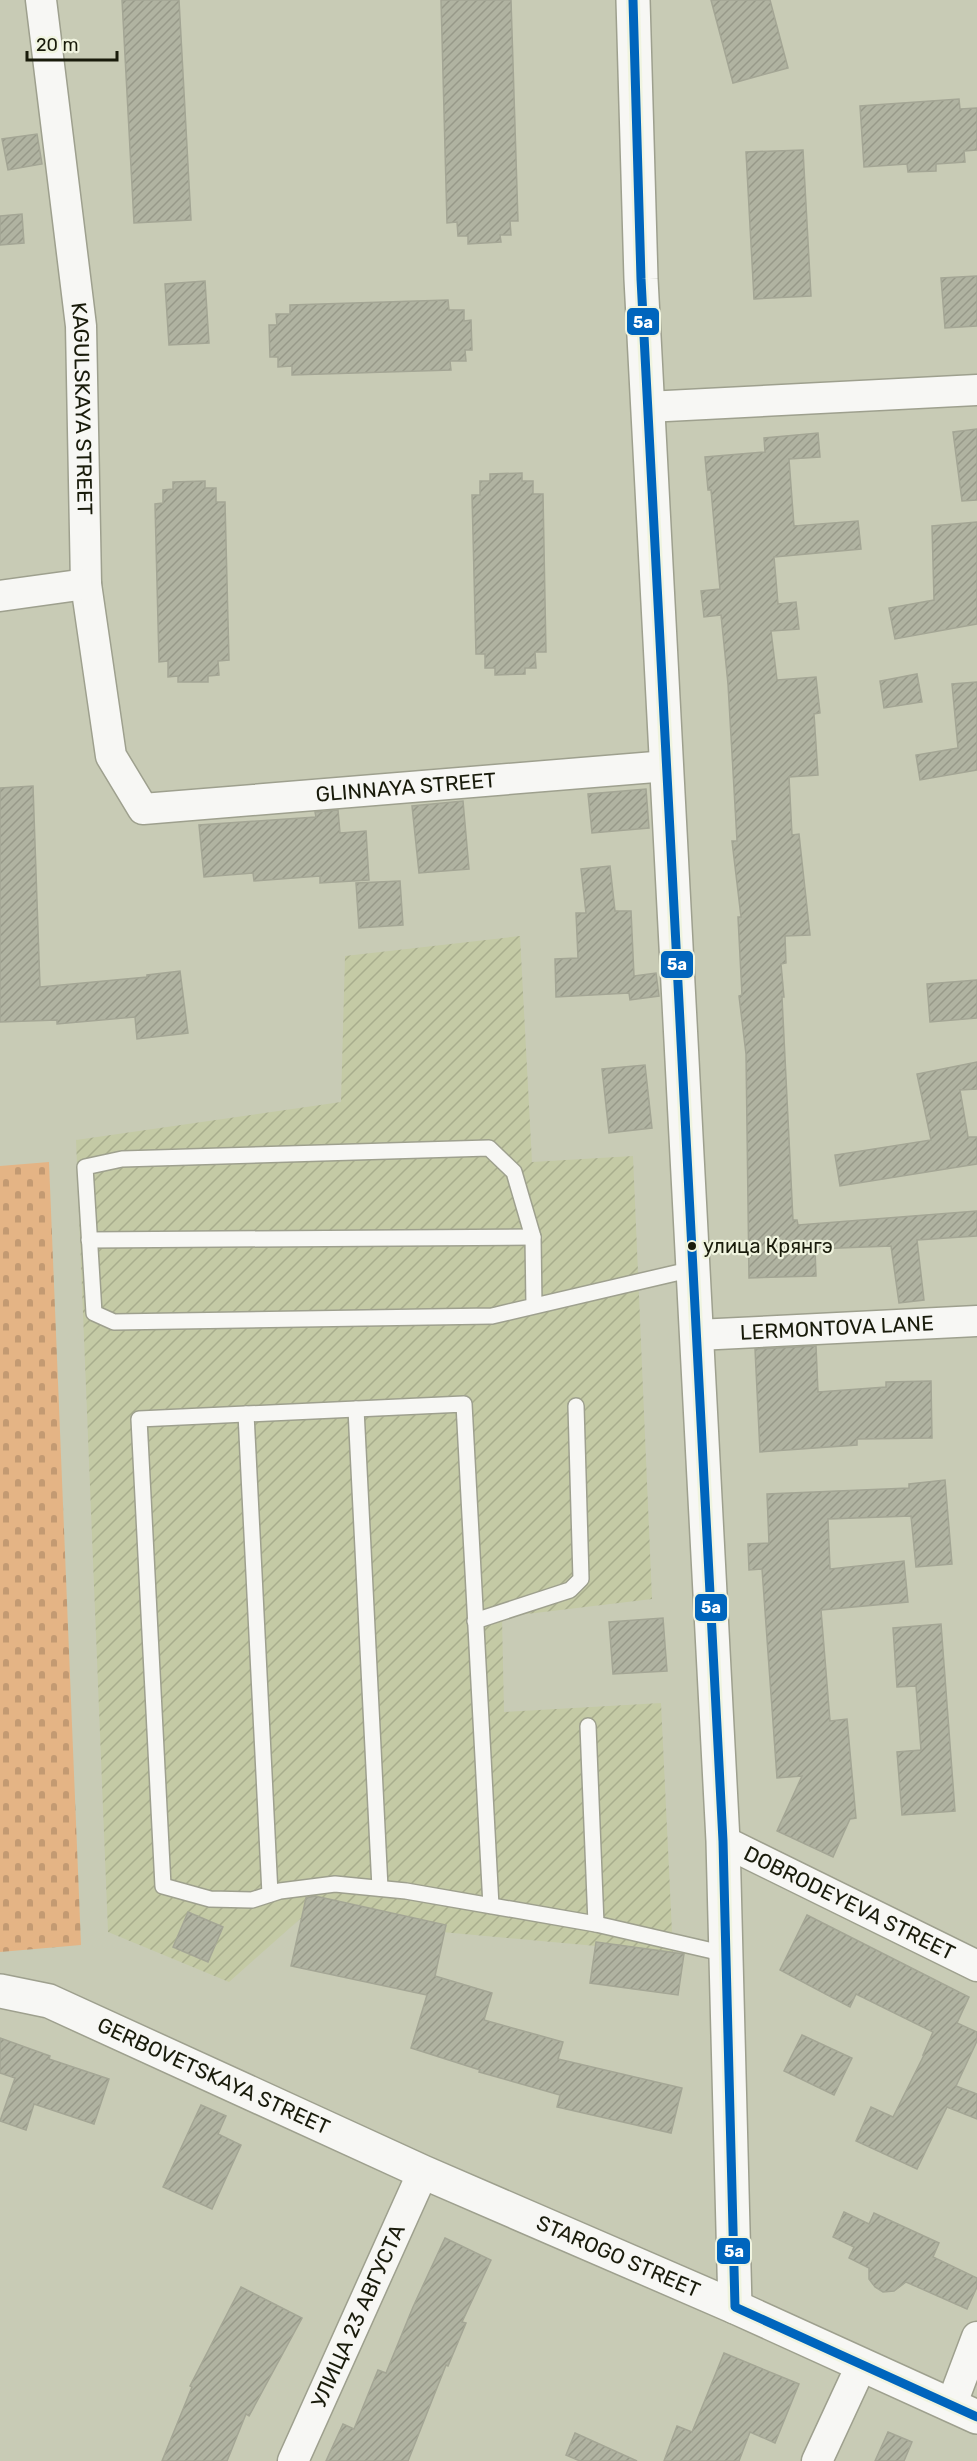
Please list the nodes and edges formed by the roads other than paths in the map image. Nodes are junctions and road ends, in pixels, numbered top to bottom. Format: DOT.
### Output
graph roads {
  1 [pos="41,0"];
  2 [pos="633,0"];
  3 [pos="977,390"];
  4 [pos="647,407"];
  5 [pos="86,584"];
  6 [pos="0,596"];
  7 [pos="667,766"];
  8 [pos="143,809"];
  9 [pos="533,1237"];
  10 [pos="89,1240"];
  11 [pos="693,1269"];
  12 [pos="534,1306"];
  13 [pos="977,1321"];
  14 [pos="696,1335"];
  15 [pos="576,1406"];
  16 [pos="356,1408"];
  17 [pos="246,1414"];
  18 [pos="476,1621"];
  19 [pos="588,1726"];
  20 [pos="723,1841"];
  21 [pos="380,1888"];
  22 [pos="270,1894"];
  23 [pos="491,1906"];
  24 [pos="596,1924"];
  25 [pos="726,1954"];
  26 [pos="977,1966"];
  27 [pos="0,1991"];
  28 [pos="423,2172"];
  29 [pos="735,2307"];
  30 [pos="977,2337"];
  31 [pos="861,2366"];
  32 [pos="964,2411"];
  33 [pos="293,2461"];
  34 [pos="817,2461"];
  1 -- 5 [label="street, KAGULSKAYA STREET"];
  2 -- 4 [label="street"];
  3 -- 4 [label="street"];
  4 -- 7 [label="street"];
  5 -- 6 [label="street"];
  5 -- 8 [label="street, KAGULSKAYA STREET"];
  7 -- 8 [label="street, GLINNAYA STREET"];
  7 -- 11 [label="street"];
  9 -- 10 [label="lane"];
  9 -- 10 [label="lane"];
  9 -- 12 [label="lane"];
  10 -- 12 [label="lane"];
  11 -- 12 [label="lane"];
  11 -- 14 [label="street"];
  13 -- 14 [label="street, LERMONTOVA LANE"];
  14 -- 20 [label="street"];
  15 -- 18 [label="lane"];
  16 -- 17 [label="lane"];
  16 -- 18 [label="lane"];
  16 -- 21 [label="lane"];
  17 -- 22 [label="lane"];
  17 -- 22 [label="lane"];
  18 -- 23 [label="lane"];
  19 -- 24 [label="lane"];
  20 -- 25 [label="street"];
  20 -- 26 [label="street, DOBRODEYEVA STREET"];
  21 -- 22 [label="lane"];
  21 -- 23 [label="lane"];
  23 -- 24 [label="lane"];
  24 -- 25 [label="lane"];
  25 -- 29 [label="street"];
  27 -- 28 [label="street, GERBOVETSKAYA STREET"];
  28 -- 29 [label="street, STAROGO STREET"];
  28 -- 33 [label="street, УЛИЦА 23 АВГУСТА"];
  29 -- 31 [label="street, STAROGO STREET"];
  30 -- 32 [label="street"];
  31 -- 32 [label="street, STAROGO STREET"];
  31 -- 34 [label="street"];
}
